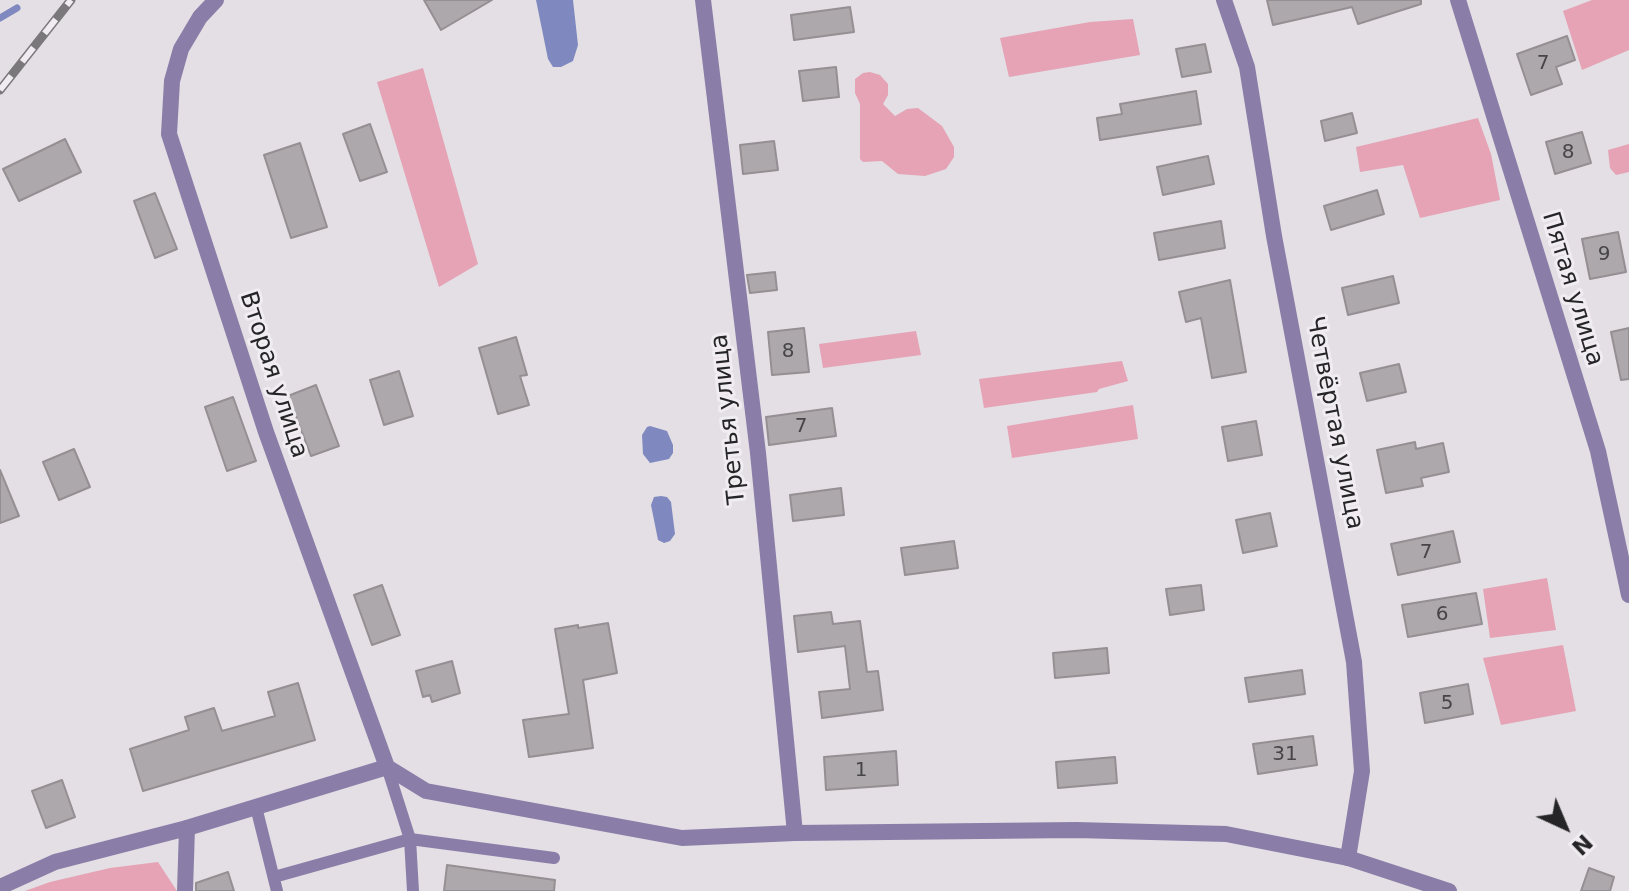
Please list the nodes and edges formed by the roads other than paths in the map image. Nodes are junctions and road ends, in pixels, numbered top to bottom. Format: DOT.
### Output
graph roads {
  1 [pos="216,0"];
  2 [pos="703,0"];
  3 [pos="1224,0"];
  4 [pos="1458,0"];
  5 [pos="1629,595"];
  6 [pos="387,767"];
  7 [pos="256,807"];
  8 [pos="187,828"];
  9 [pos="795,833"];
  10 [pos="410,839"];
  11 [pos="554,858"];
  12 [pos="1348,858"];
  13 [pos="274,877"];
  14 [pos="0,887"];
  15 [pos="185,891"];
  16 [pos="277,891"];
  17 [pos="413,891"];
  18 [pos="1449,891"];
  1 -- 6 [label="street, Вторая улица"];
  2 -- 9 [label="street, Третья улица"];
  3 -- 12 [label="street, Четвёртая улица"];
  4 -- 5 [label="street, Пятая улица"];
  6 -- 7 [label="street"];
  6 -- 9 [label="street"];
  6 -- 10 [label="lane"];
  7 -- 8 [label="street"];
  7 -- 13 [label="lane"];
  8 -- 14 [label="street"];
  8 -- 15 [label="street"];
  9 -- 12 [label="street"];
  10 -- 11 [label="lane"];
  10 -- 13 [label="lane"];
  10 -- 17 [label="lane"];
  12 -- 18 [label="street"];
  13 -- 16 [label="lane"];
}
